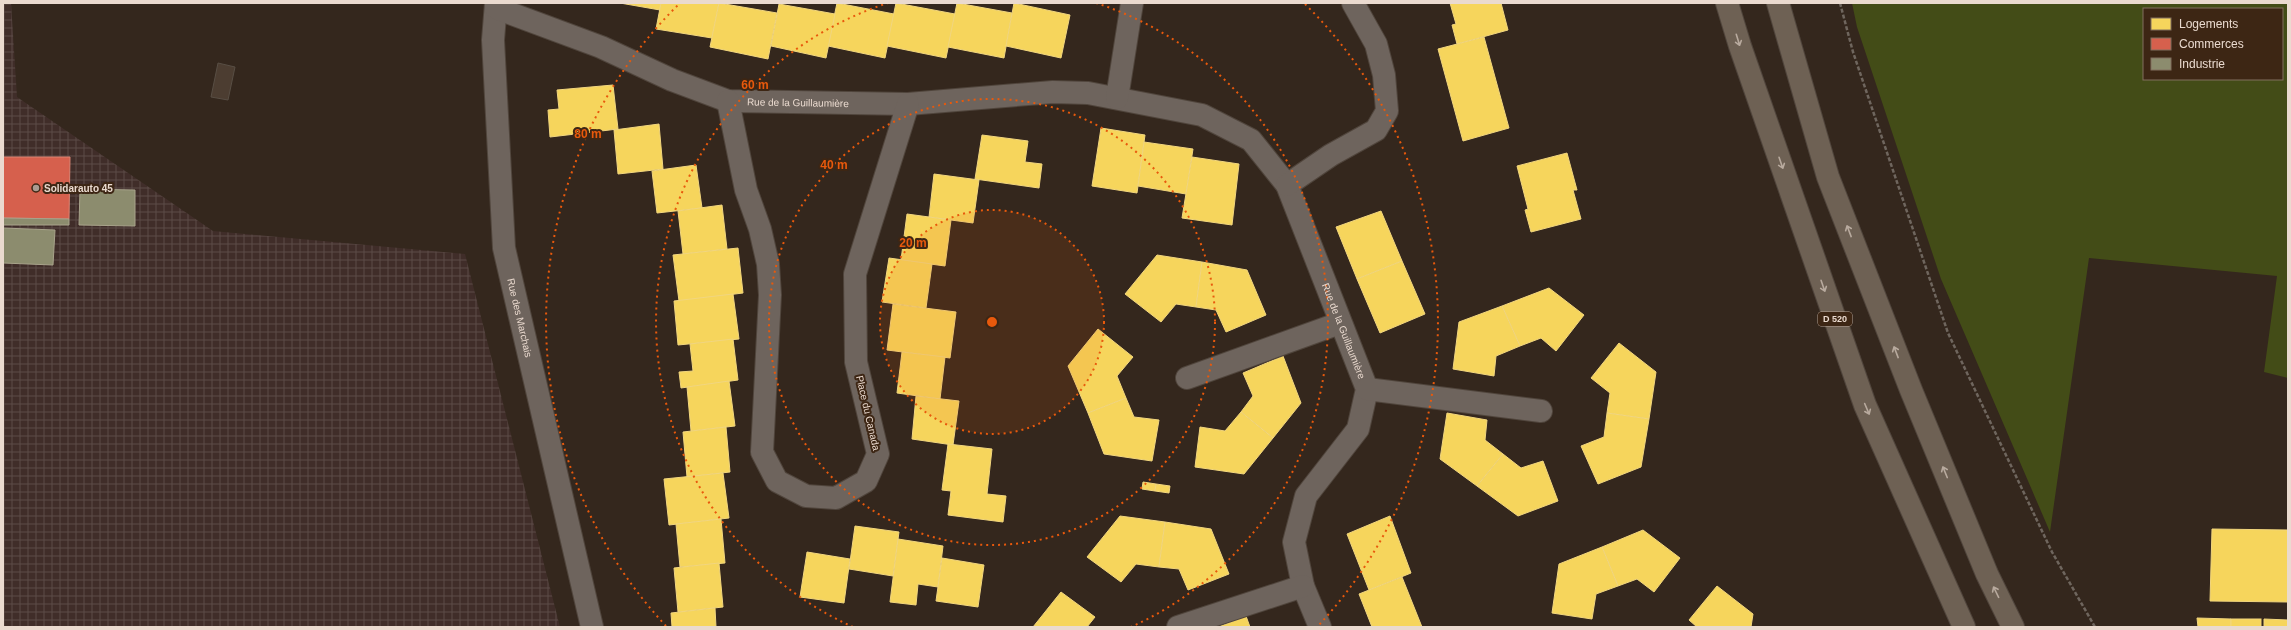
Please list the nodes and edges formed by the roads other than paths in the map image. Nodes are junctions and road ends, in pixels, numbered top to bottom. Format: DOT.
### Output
graph roads {
  1 [pos="1132,3"];
  2 [pos="1353,3"];
  3 [pos="1727,3"];
  4 [pos="1778,3"];
  5 [pos="496,6"];
  6 [pos="1117,98"];
  7 [pos="728,101"];
  8 [pos="908,104"];
  9 [pos="1287,185"];
  10 [pos="1340,323"];
  11 [pos="1187,378"];
  12 [pos="1367,389"];
  13 [pos="1541,411"];
  14 [pos="1304,586"];
  15 [pos="592,627"];
  16 [pos="1178,627"];
  17 [pos="1320,627"];
  18 [pos="1964,627"];
  19 [pos="2013,627"];
  1 -- 6 [label="street"];
  2 -- 9 [label="street"];
  3 -- 18 [label="main road, D 520, one-way"];
  19 -- 4 [label="main road, one-way"];
  5 -- 7 [label="street, Rue de la Guillaumière"];
  5 -- 15 [label="street, Rue des Marchais"];
  6 -- 8 [label="street, Rue de la Guillaumière"];
  6 -- 9 [label="street, Rue de la Guillaumière"];
  7 -- 8 [label="street, Rue de la Guillaumière"];
  7 -- 8 [label="street, Place du Canada"];
  9 -- 10 [label="street, Rue de la Guillaumière"];
  10 -- 11 [label="street"];
  10 -- 12 [label="street, Rue de la Guillaumière"];
  12 -- 13 [label="street"];
  12 -- 14 [label="street, Rue de la Guillaumière"];
  14 -- 16 [label="street"];
  14 -- 17 [label="street, Rue de la Guillaumière"];
}
